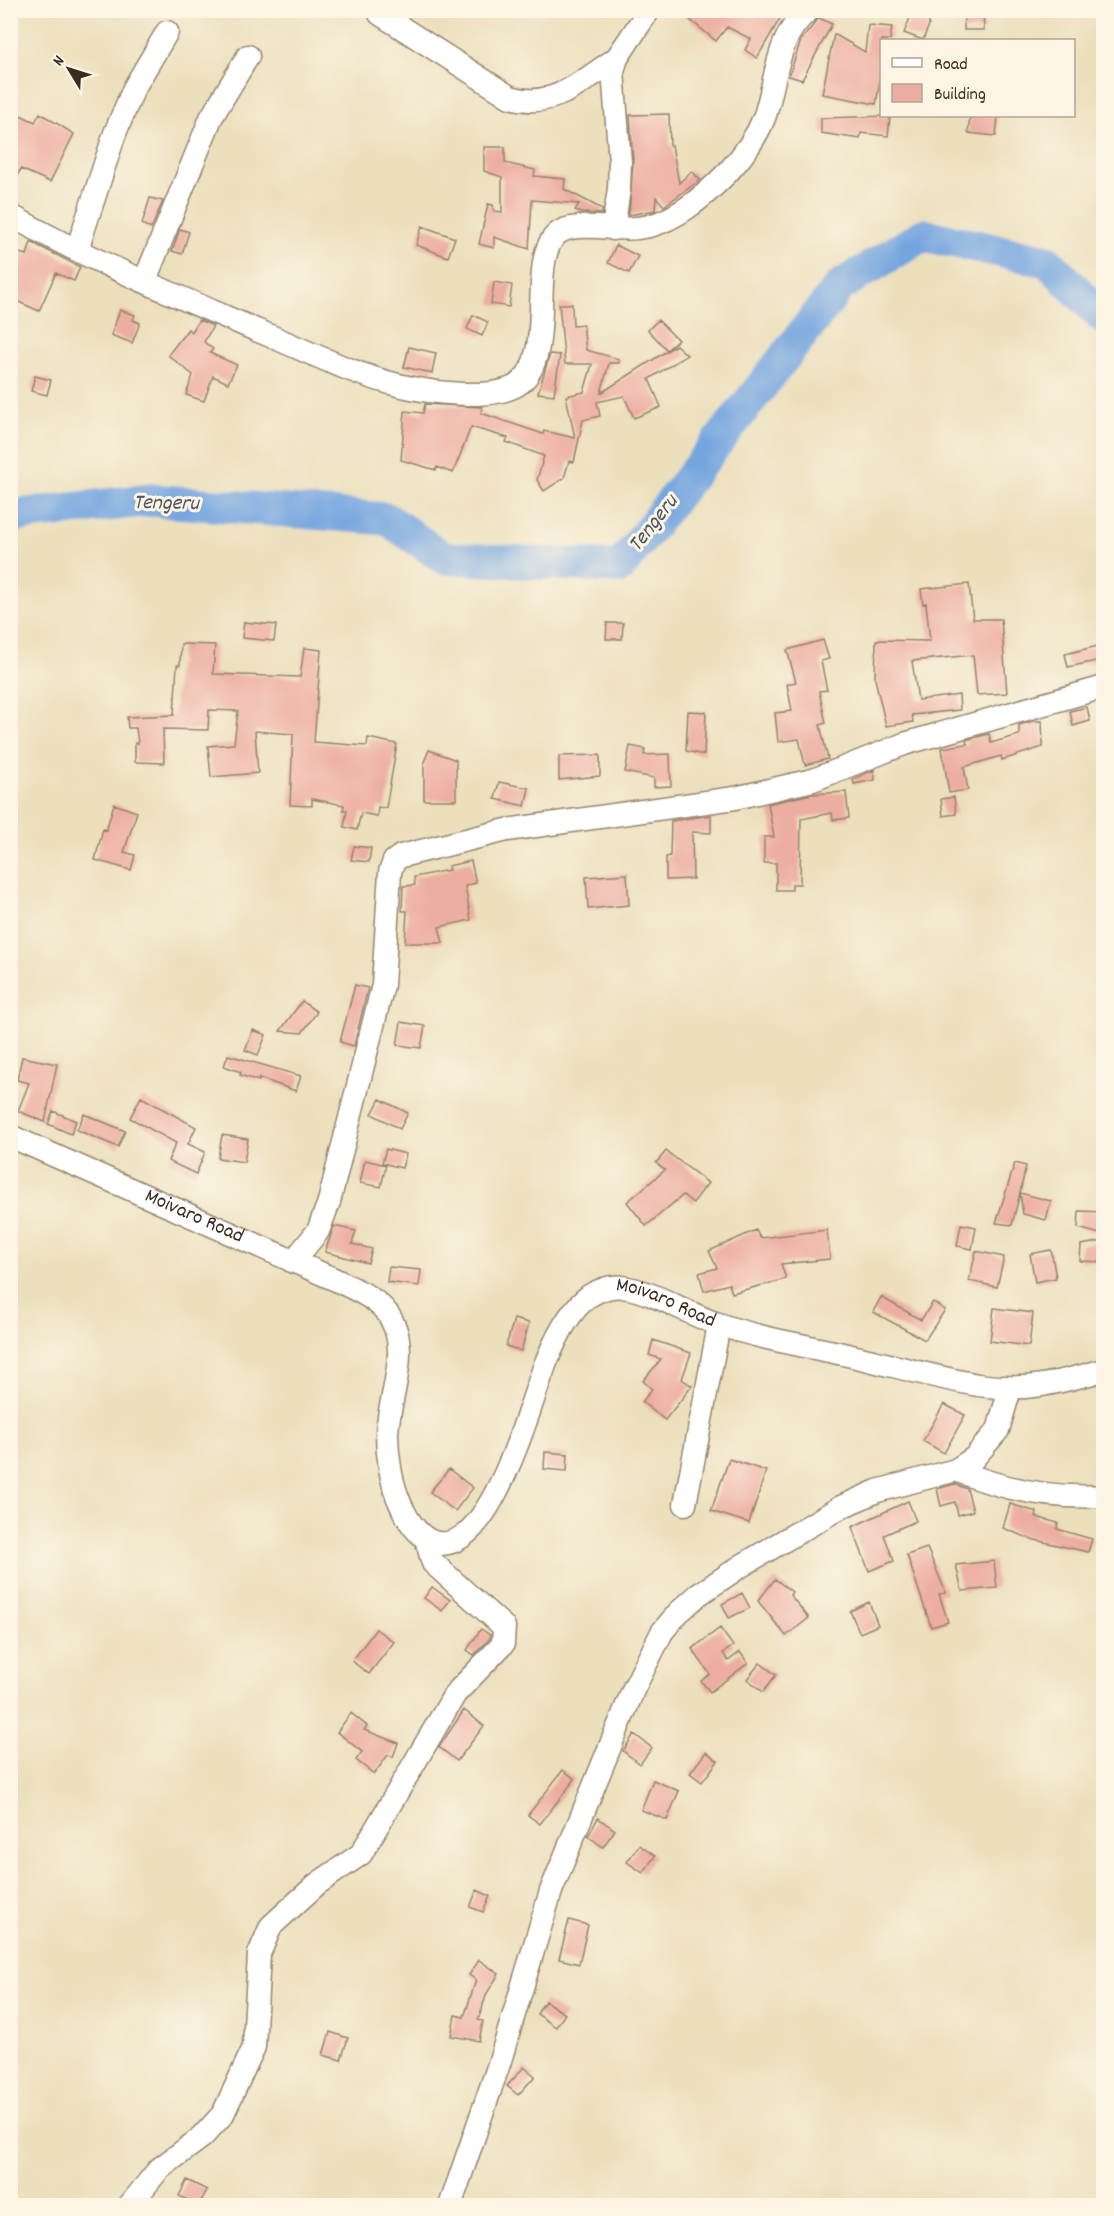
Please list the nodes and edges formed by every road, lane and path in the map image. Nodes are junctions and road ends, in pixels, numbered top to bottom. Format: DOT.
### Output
graph roads {
  1 [pos="649,10"];
  2 [pos="809,10"];
  3 [pos="380,14"];
  4 [pos="167,32"];
  5 [pos="248,56"];
  6 [pos="617,58"];
  7 [pos="10,215"];
  8 [pos="613,229"];
  9 [pos="76,250"];
  10 [pos="145,280"];
  11 [pos="1104,687"];
  12 [pos="10,1136"];
  13 [pos="293,1262"];
  14 [pos="719,1325"];
  15 [pos="1104,1370"];
  16 [pos="1010,1389"];
  17 [pos="956,1470"];
  18 [pos="1104,1496"];
  19 [pos="685,1504"];
  20 [pos="426,1539"];
  21 [pos="455,2200"];
  22 [pos="129,2205"];
  1 -- 6 [label="street"];
  2 -- 8 [label="street"];
  3 -- 6 [label="street"];
  4 -- 9 [label="street"];
  5 -- 10 [label="street"];
  6 -- 8 [label="street"];
  7 -- 9 [label="street"];
  8 -- 10 [label="street"];
  9 -- 10 [label="street"];
  11 -- 13 [label="street"];
  12 -- 13 [label="street, Moivaro Road"];
  13 -- 20 [label="street, Moivaro Road"];
  14 -- 16 [label="street, Moivaro Road"];
  14 -- 19 [label="street"];
  14 -- 20 [label="street, Moivaro Road"];
  15 -- 16 [label="street, Moivaro Road"];
  16 -- 17 [label="street"];
  17 -- 18 [label="street"];
  17 -- 21 [label="street"];
  20 -- 22 [label="street"];
}
